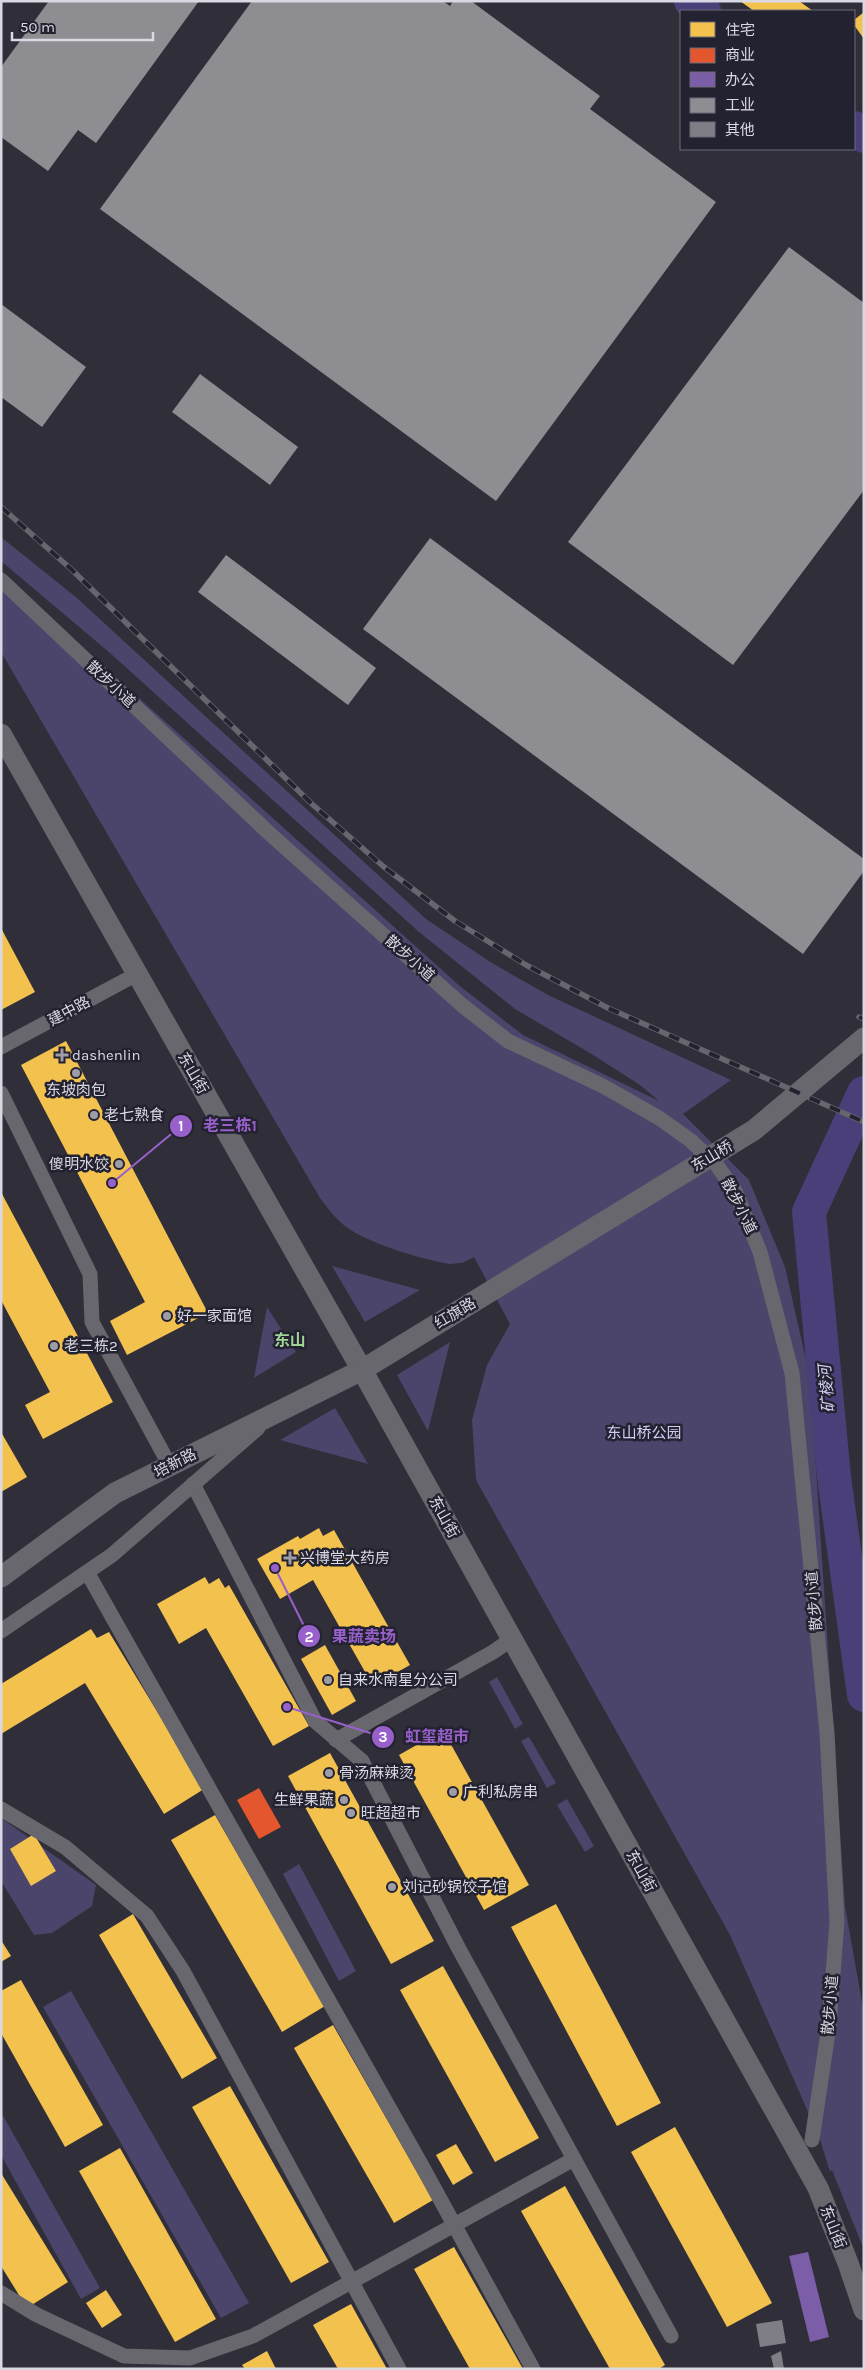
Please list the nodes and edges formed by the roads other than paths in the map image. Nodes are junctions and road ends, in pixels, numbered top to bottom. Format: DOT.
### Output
graph roads {
  1 [pos="1,580"];
  2 [pos="1,734"];
  3 [pos="137,974"];
  4 [pos="864,1038"];
  5 [pos="1,1047"];
  6 [pos="1,1093"];
  7 [pos="547,1257"];
  8 [pos="362,1370"];
  9 [pos="276,1412"];
  10 [pos="170,1466"];
  11 [pos="194,1484"];
  12 [pos="87,1572"];
  13 [pos="1,1577"];
  14 [pos="1,1631"];
  15 [pos="512,1639"];
  16 [pos="336,1740"];
  17 [pos="1,1809"];
  18 [pos="812,2140"];
  19 [pos="574,2159"];
  20 [pos="454,2224"];
  21 [pos="353,2282"];
  22 [pos="1,2293"];
  23 [pos="864,2310"];
  24 [pos="671,2336"];
  25 [pos="399,2369"];
  26 [pos="533,2369"];
  1 -- 18 [label="street, 散步小道"];
  2 -- 3 [label="main road, 东山街"];
  3 -- 5 [label="street, 建中路"];
  3 -- 8 [label="main road, 东山街"];
  4 -- 7 [label="main road, 东山桥"];
  6 -- 10 [label="street"];
  7 -- 8 [label="main road, 红旗路"];
  8 -- 9 [label="main road, 培新路"];
  8 -- 15 [label="main road, 东山街"];
  9 -- 10 [label="main road, 培新路"];
  9 -- 11 [label="street"];
  10 -- 13 [label="main road, 培新路"];
  11 -- 12 [label="street"];
  11 -- 16 [label="street"];
  12 -- 14 [label="street"];
  12 -- 20 [label="street"];
  15 -- 16 [label="street"];
  15 -- 23 [label="main road, 东山街"];
  16 -- 19 [label="street"];
  17 -- 21 [label="street"];
  19 -- 20 [label="street"];
  19 -- 24 [label="street"];
  20 -- 21 [label="street"];
  20 -- 26 [label="street"];
  21 -- 22 [label="street"];
  21 -- 25 [label="street"];
}
